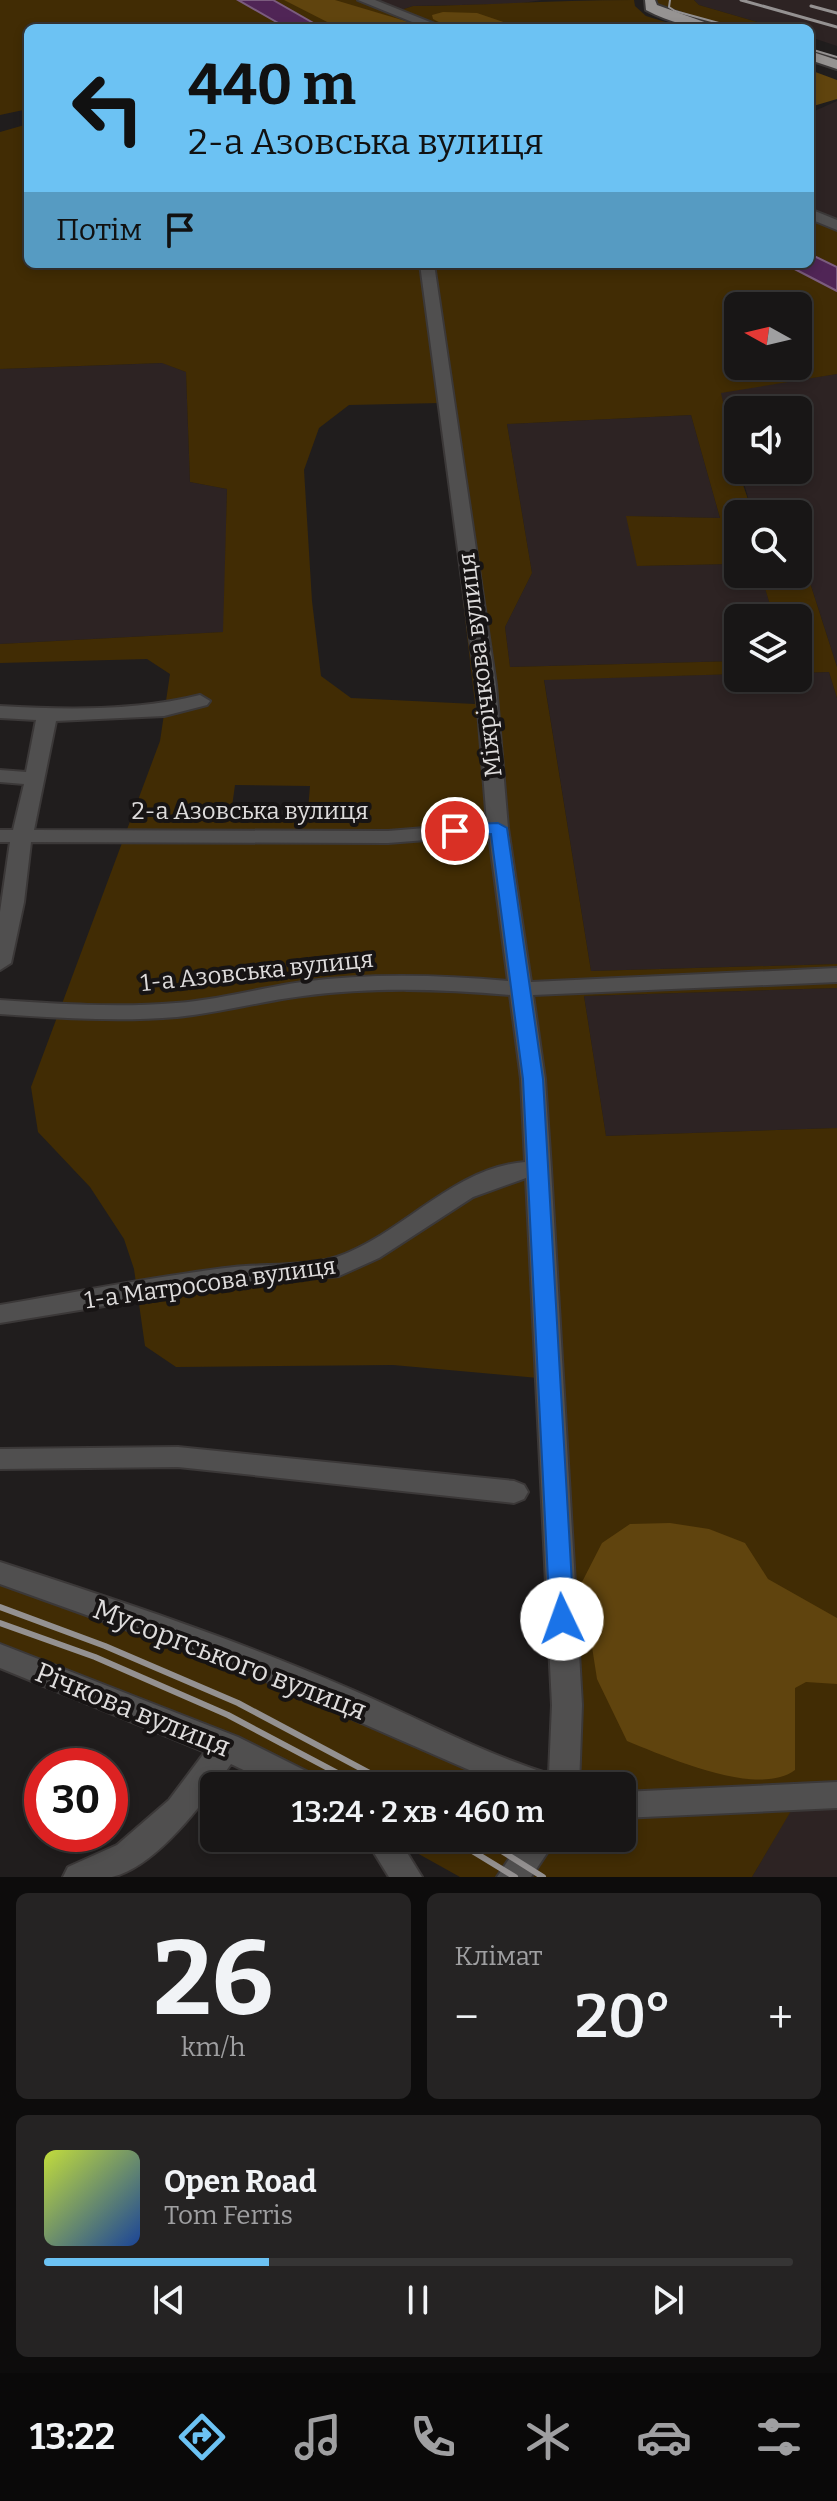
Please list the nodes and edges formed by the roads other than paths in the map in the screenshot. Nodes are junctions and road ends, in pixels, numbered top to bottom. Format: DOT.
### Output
graph roads {
  1 [pos="364,0"];
  2 [pos="651,1"];
  3 [pos="428,24"];
  4 [pos="700,24"];
  5 [pos="814,56"];
  6 [pos="837,65"];
  7 [pos="814,215"];
  8 [pos="837,226"];
  9 [pos="428,268"];
  10 [pos="200,701"];
  11 [pos="0,712"];
  12 [pos="47,715"];
  13 [pos="0,776"];
  14 [pos="35,779"];
  15 [pos="498,828"];
  16 [pos="23,835"];
  17 [pos="0,836"];
  18 [pos="0,963"];
  19 [pos="837,975"];
  20 [pos="520,989"];
  21 [pos="0,1007"];
  22 [pos="539,1169"];
  23 [pos="0,1314"];
  24 [pos="0,1459"];
  25 [pos="514,1492"];
  26 [pos="0,1573"];
  27 [pos="0,1656"];
  28 [pos="227,1746"];
  29 [pos="279,1772"];
  30 [pos="502,1772"];
  31 [pos="565,1772"];
  32 [pos="837,1795"];
  33 [pos="636,1804"];
  34 [pos="390,1852"];
  35 [pos="531,1852"];
  36 [pos="79,1877"];
  37 [pos="406,1877"];
  38 [pos="514,1877"];
  1 -- 3 [label="street"];
  2 -- 4 [label="highway"];
  5 -- 6 [label="highway"];
  7 -- 8 [label="street"];
  9 -- 15 [label="street, Міжрічкова вулиця"];
  10 -- 12 [label="street"];
  11 -- 12 [label="street"];
  12 -- 14 [label="street"];
  13 -- 14 [label="street"];
  14 -- 16 [label="street"];
  15 -- 16 [label="street, 2-а Азовська вулиця"];
  15 -- 20 [label="street, Міжрічкова вулиця"];
  16 -- 17 [label="street, 2-а Азовська вулиця"];
  16 -- 18 [label="street"];
  19 -- 20 [label="street, 1-а Азовська вулиця"];
  20 -- 21 [label="street, 1-а Азовська вулиця"];
  20 -- 22 [label="street, Міжрічкова вулиця"];
  22 -- 23 [label="street, 1-а Матросова вулиця"];
  22 -- 31 [label="street, Міжрічкова вулиця"];
  24 -- 25 [label="street"];
  26 -- 30 [label="street, Мусоргського вулиця"];
  27 -- 28 [label="street, Річкова вулиця"];
  28 -- 29 [label="street, Річкова вулиця"];
  28 -- 36 [label="street"];
  32 -- 33 [label="street"];
  34 -- 37 [label="street"];
  35 -- 38 [label="street"];
}
